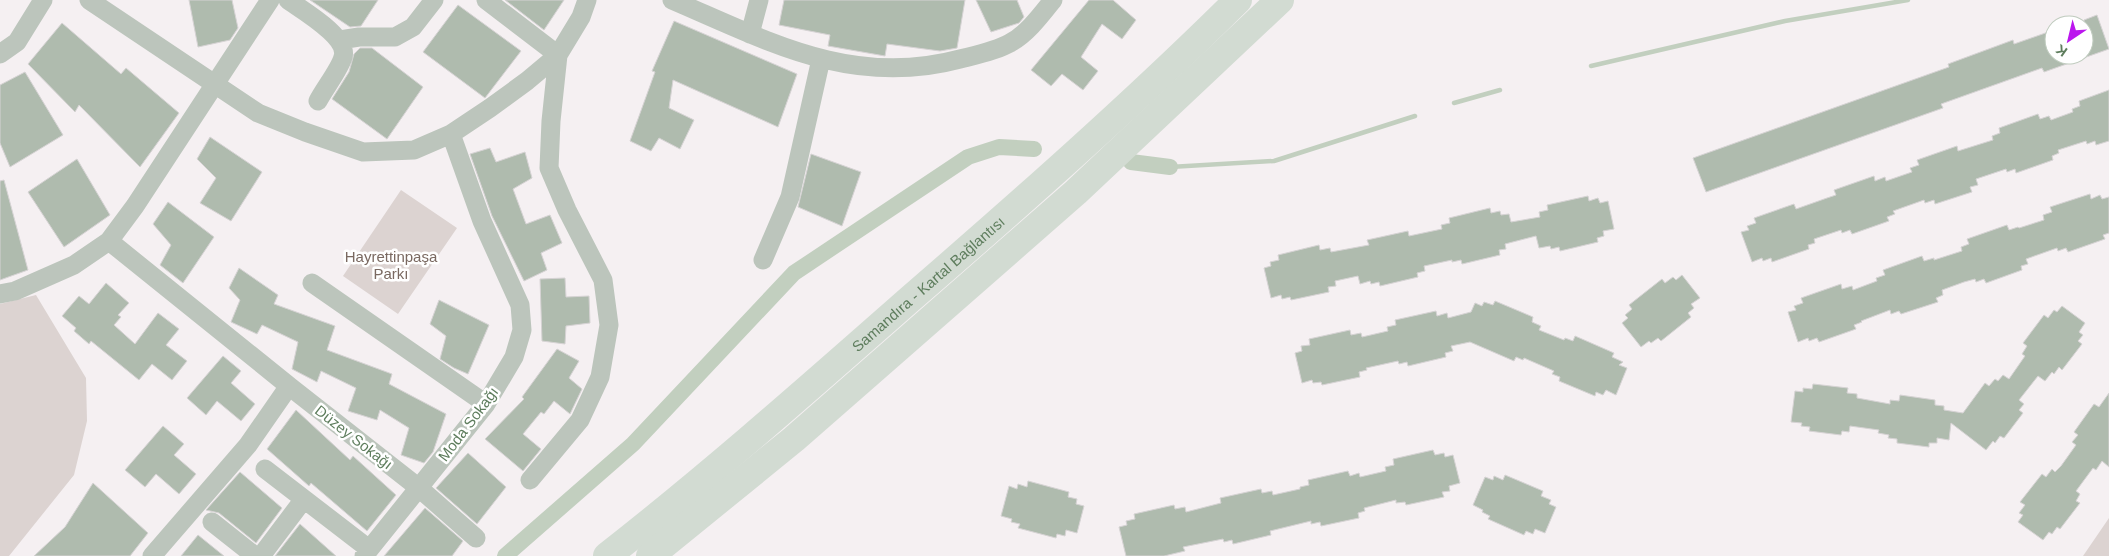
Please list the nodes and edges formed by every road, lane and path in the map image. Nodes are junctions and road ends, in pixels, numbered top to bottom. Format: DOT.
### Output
graph roads {
  1 [pos="42,0"];
  2 [pos="89,0"];
  3 [pos="270,0"];
  4 [pos="288,0"];
  5 [pos="434,0"];
  6 [pos="486,0"];
  7 [pos="587,0"];
  8 [pos="672,0"];
  9 [pos="759,0"];
  10 [pos="1053,0"];
  11 [pos="1238,0"];
  12 [pos="1280,0"];
  13 [pos="750,34"];
  14 [pos="340,40"];
  15 [pos="0,54"];
  16 [pos="558,55"];
  17 [pos="821,59"];
  18 [pos="215,84"];
  19 [pos="318,101"];
  20 [pos="451,134"];
  21 [pos="109,241"];
  22 [pos="762,260"];
  23 [pos="312,283"];
  24 [pos="0,294"];
  25 [pos="289,386"];
  26 [pos="486,404"];
  27 [pos="265,469"];
  28 [pos="530,480"];
  29 [pos="419,488"];
  30 [pos="304,499"];
  31 [pos="212,522"];
  32 [pos="476,538"];
  33 [pos="366,553"];
  34 [pos="152,556"];
  35 [pos="254,556"];
  36 [pos="261,556"];
  37 [pos="607,556"];
  38 [pos="650,556"];
  1 -- 15 [label="street"];
  2 -- 18 [label="street"];
  3 -- 18 [label="street"];
  4 -- 14 [label="street"];
  5 -- 14 [label="street"];
  6 -- 16 [label="street"];
  7 -- 16 [label="street"];
  8 -- 13 [label="street"];
  9 -- 13 [label="street"];
  10 -- 17 [label="street"];
  11 -- 37 [label="highway, Samandıra - Kartal Bağlantısı"];
  12 -- 38 [label="highway, Samandıra - Kartal Bağlantısı"];
  13 -- 17 [label="street"];
  14 -- 19 [label="street"];
  16 -- 20 [label="street"];
  16 -- 28 [label="street"];
  17 -- 22 [label="street"];
  18 -- 20 [label="street"];
  18 -- 21 [label="street"];
  20 -- 26 [label="street, Moda Sokağı"];
  21 -- 24 [label="street"];
  21 -- 25 [label="street, Düzey Sokağı"];
  23 -- 26 [label="street"];
  25 -- 29 [label="street, Düzey Sokağı"];
  25 -- 34 [label="street"];
  26 -- 29 [label="street, Moda Sokağı"];
  27 -- 30 [label="street"];
  29 -- 32 [label="street, Düzey Sokağı"];
  29 -- 33 [label="street, Moda Sokağı"];
  30 -- 33 [label="street"];
  30 -- 36 [label="street"];
  31 -- 35 [label="street"];
}
